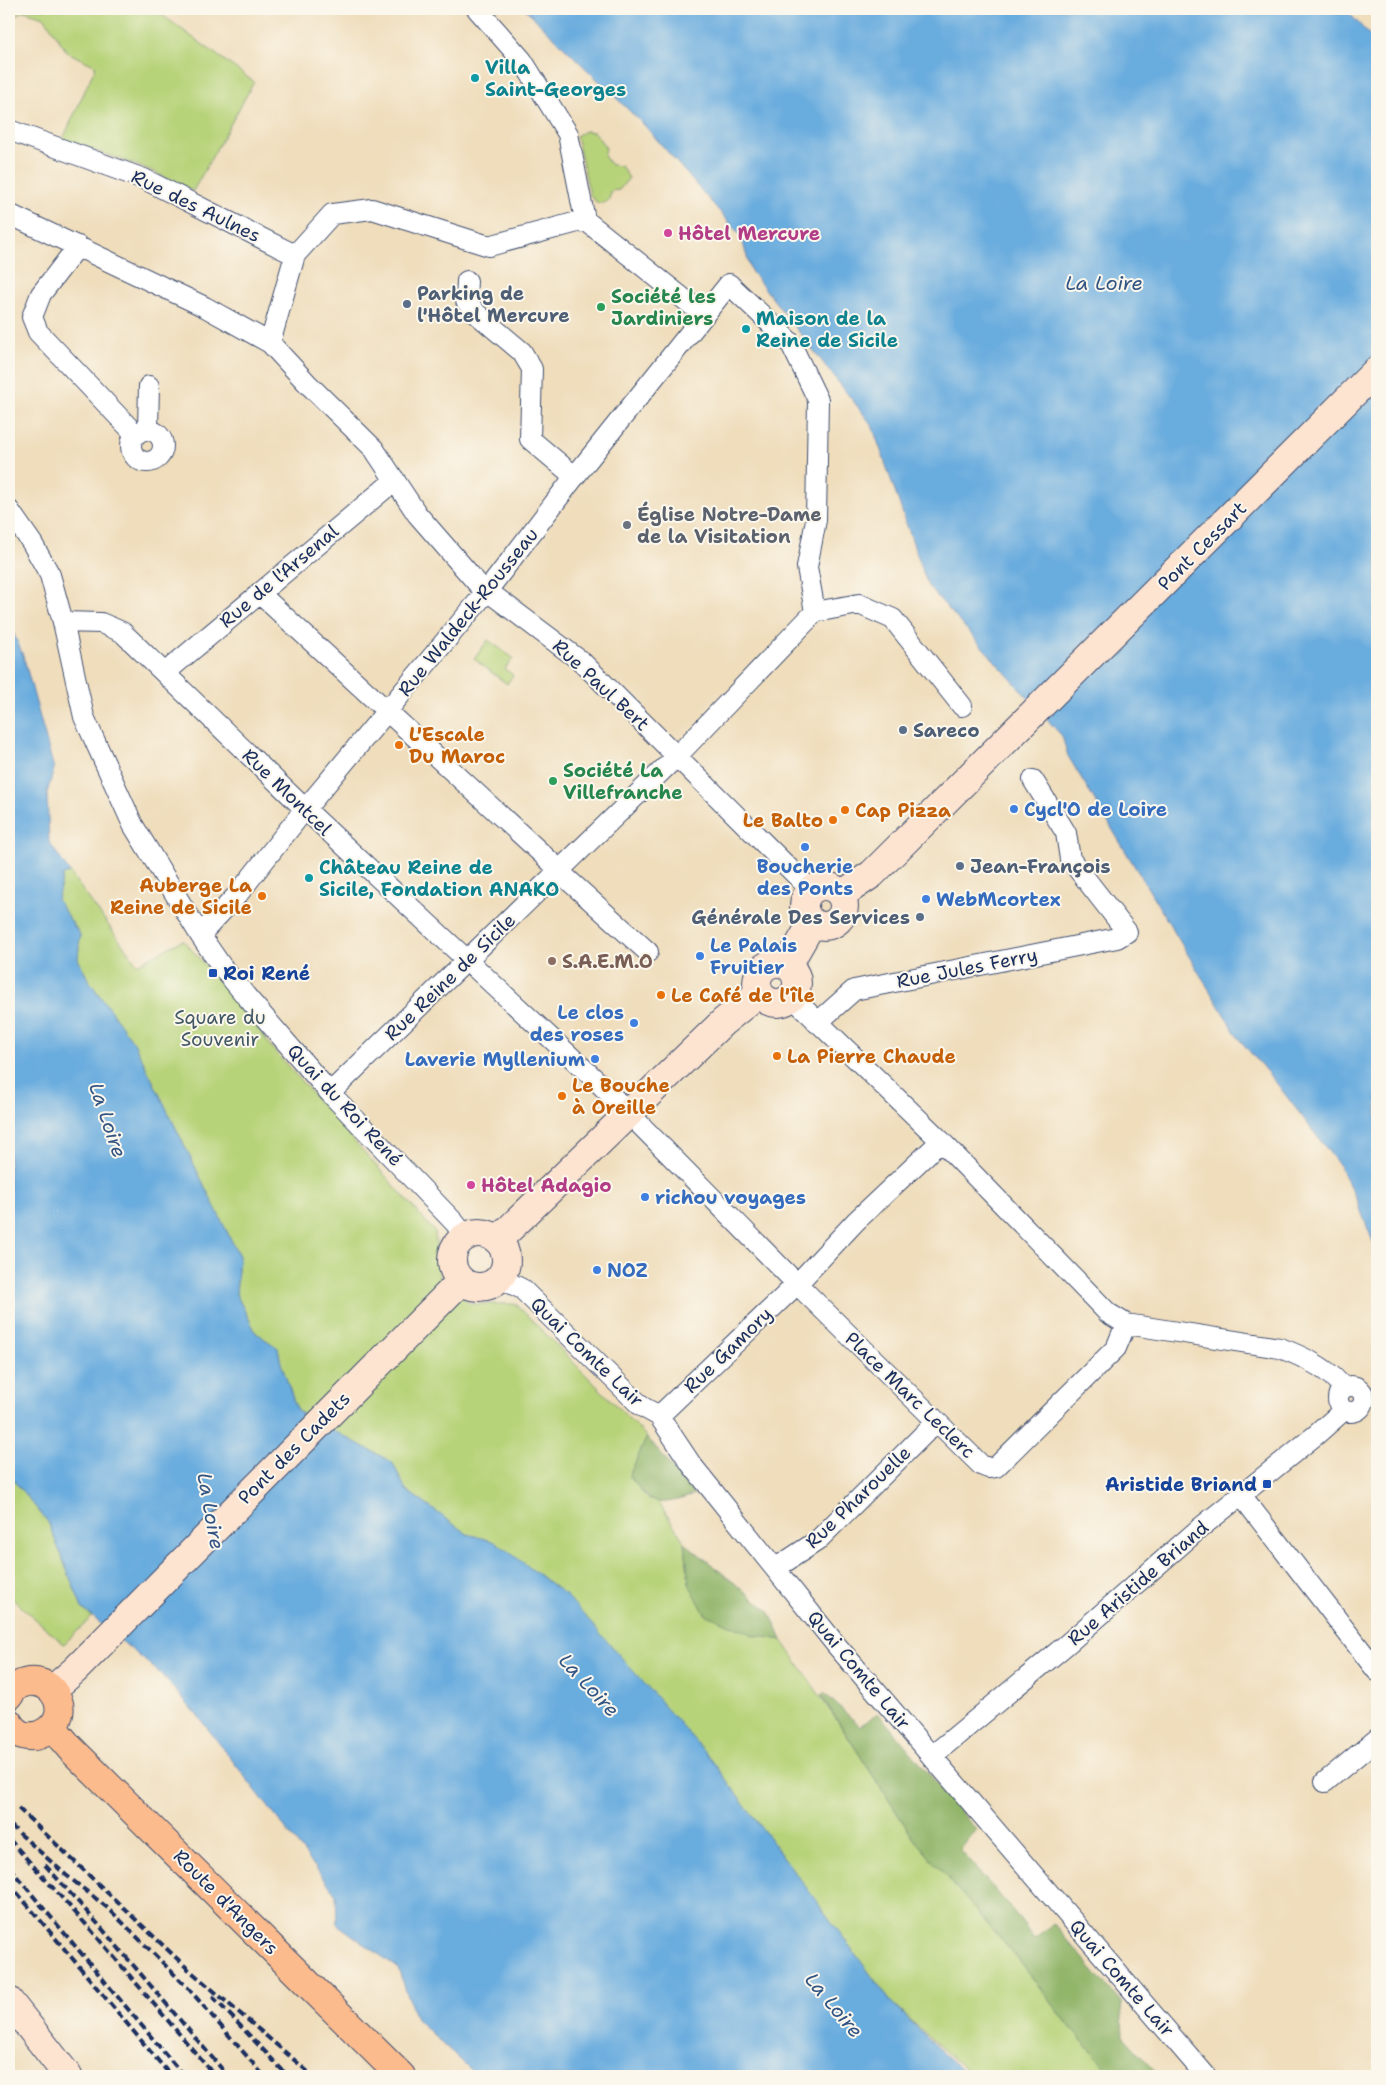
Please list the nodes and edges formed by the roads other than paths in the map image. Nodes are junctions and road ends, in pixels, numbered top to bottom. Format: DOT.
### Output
graph roads {
  1 [pos="477,9"];
  2 [pos="9,130"];
  3 [pos="9,214"];
  4 [pos="585,220"];
  5 [pos="78,246"];
  6 [pos="295,255"];
  7 [pos="467,281"];
  8 [pos="704,315"];
  9 [pos="270,343"];
  10 [pos="1377,370"];
  11 [pos="149,386"];
  12 [pos="395,480"];
  13 [pos="572,480"];
  14 [pos="9,510"];
  15 [pos="487,591"];
  16 [pos="259,593"];
  17 [pos="815,612"];
  18 [pos="63,622"];
  19 [pos="166,674"];
  20 [pos="962,706"];
  21 [pos="389,710"];
  22 [pos="676,756"];
  23 [pos="1033,780"];
  24 [pos="306,810"];
  25 [pos="559,870"];
  26 [pos="811,890"];
  27 [pos="841,895"];
  28 [pos="812,923"];
  29 [pos="200,935"];
  30 [pos="648,952"];
  31 [pos="468,961"];
  32 [pos="788,965"];
  33 [pos="760,993"];
  34 [pos="792,997"];
  35 [pos="818,1023"];
  36 [pos="330,1093"];
  37 [pos="630,1114"];
  38 [pos="941,1141"];
  39 [pos="466,1237"];
  40 [pos="498,1240"];
  41 [pos="500,1278"];
  42 [pos="461,1281"];
  43 [pos="797,1284"];
  44 [pos="1126,1324"];
  45 [pos="1343,1388"];
  46 [pos="1370,1408"];
  47 [pos="1344,1410"];
  48 [pos="659,1416"];
  49 [pos="935,1420"];
  50 [pos="1241,1495"];
  51 [pos="776,1568"];
  52 [pos="1377,1671"];
  53 [pos="11,1687"];
  54 [pos="52,1690"];
  55 [pos="25,1733"];
  56 [pos="1377,1739"];
  57 [pos="932,1756"];
  58 [pos="1325,1782"];
  59 [pos="9,2001"];
  60 [pos="68,2076"];
  61 [pos="400,2076"];
  62 [pos="1206,2076"];
  1 -- 4 [label="street"];
  2 -- 6 [label="street, Rue des Aulnes"];
  3 -- 5 [label="street, Rue Paul Bert"];
  4 -- 6 [label="street"];
  4 -- 8 [label="street"];
  5 -- 9 [label="street, Rue Paul Bert"];
  5 -- 11 [label="street"];
  6 -- 9 [label="street"];
  7 -- 13 [label="street"];
  8 -- 13 [label="street, Rue Waldeck-Rousseau"];
  8 -- 17 [label="street, Rue Waldeck-Rousseau"];
  9 -- 12 [label="street, Rue Paul Bert"];
  10 -- 27 [label="main road, Pont Cessart"];
  12 -- 15 [label="street, Rue Paul Bert"];
  12 -- 16 [label="street, Rue de l'Arsenal"];
  13 -- 15 [label="street, Rue Waldeck-Rousseau"];
  14 -- 18 [label="street, Quai du Roi René"];
  15 -- 21 [label="street, Rue Waldeck-Rousseau"];
  15 -- 22 [label="street, Rue Paul Bert"];
  16 -- 19 [label="street, Rue de l'Arsenal"];
  16 -- 21 [label="street"];
  17 -- 20 [label="street"];
  17 -- 22 [label="street, Rue Reine de Sicile"];
  18 -- 19 [label="street, Rue Montcel"];
  18 -- 29 [label="street, Quai du Roi René"];
  19 -- 24 [label="street, Rue Montcel"];
  21 -- 24 [label="street, Rue Waldeck-Rousseau"];
  21 -- 25 [label="street"];
  22 -- 25 [label="street, Rue Reine de Sicile"];
  22 -- 26 [label="street, Rue Paul Bert"];
  23 -- 35 [label="street, Rue Jules Ferry"];
  24 -- 29 [label="street, Rue Waldeck-Rousseau"];
  24 -- 31 [label="street, Rue Montcel"];
  25 -- 30 [label="street"];
  25 -- 31 [label="street, Rue Reine de Sicile"];
  26 -- 27 [label="main road"];
  26 -- 28 [label="main road"];
  27 -- 28 [label="main road"];
  28 -- 32 [label="main road"];
  29 -- 36 [label="street, Quai du Roi René"];
  31 -- 36 [label="street, Rue Reine de Sicile"];
  31 -- 37 [label="street, Rue Montcel"];
  32 -- 33 [label="main road"];
  32 -- 34 [label="main road"];
  33 -- 34 [label="main road"];
  33 -- 37 [label="main road"];
  34 -- 35 [label="street"];
  35 -- 38 [label="street"];
  36 -- 39 [label="street, Quai du Roi René"];
  37 -- 40 [label="main road"];
  37 -- 43 [label="street, Place Marc Leclerc"];
  38 -- 43 [label="street"];
  38 -- 44 [label="street"];
  39 -- 40 [label="main road"];
  39 -- 42 [label="main road"];
  40 -- 41 [label="main road"];
  41 -- 42 [label="main road"];
  41 -- 48 [label="street, Quai Comte Lair"];
  42 -- 54 [label="main road, Pont des Cadets"];
  43 -- 48 [label="street, Rue Gamory"];
  43 -- 49 [label="street, Place Marc Leclerc"];
  44 -- 45 [label="street"];
  44 -- 49 [label="street, Place Marc Leclerc"];
  45 -- 46 [label="street"];
  45 -- 47 [label="street"];
  46 -- 47 [label="street"];
  47 -- 50 [label="street, Rue Aristide Briand"];
  48 -- 51 [label="street, Quai Comte Lair"];
  49 -- 51 [label="street, Rue Pharouelle"];
  50 -- 52 [label="street"];
  50 -- 57 [label="street, Rue Aristide Briand"];
  51 -- 57 [label="street, Quai Comte Lair"];
  53 -- 54 [label="main road"];
  54 -- 55 [label="main road"];
  55 -- 61 [label="main road, Route d'Angers"];
  56 -- 58 [label="street"];
  57 -- 62 [label="street, Quai Comte Lair"];
  59 -- 60 [label="main road"];
}
